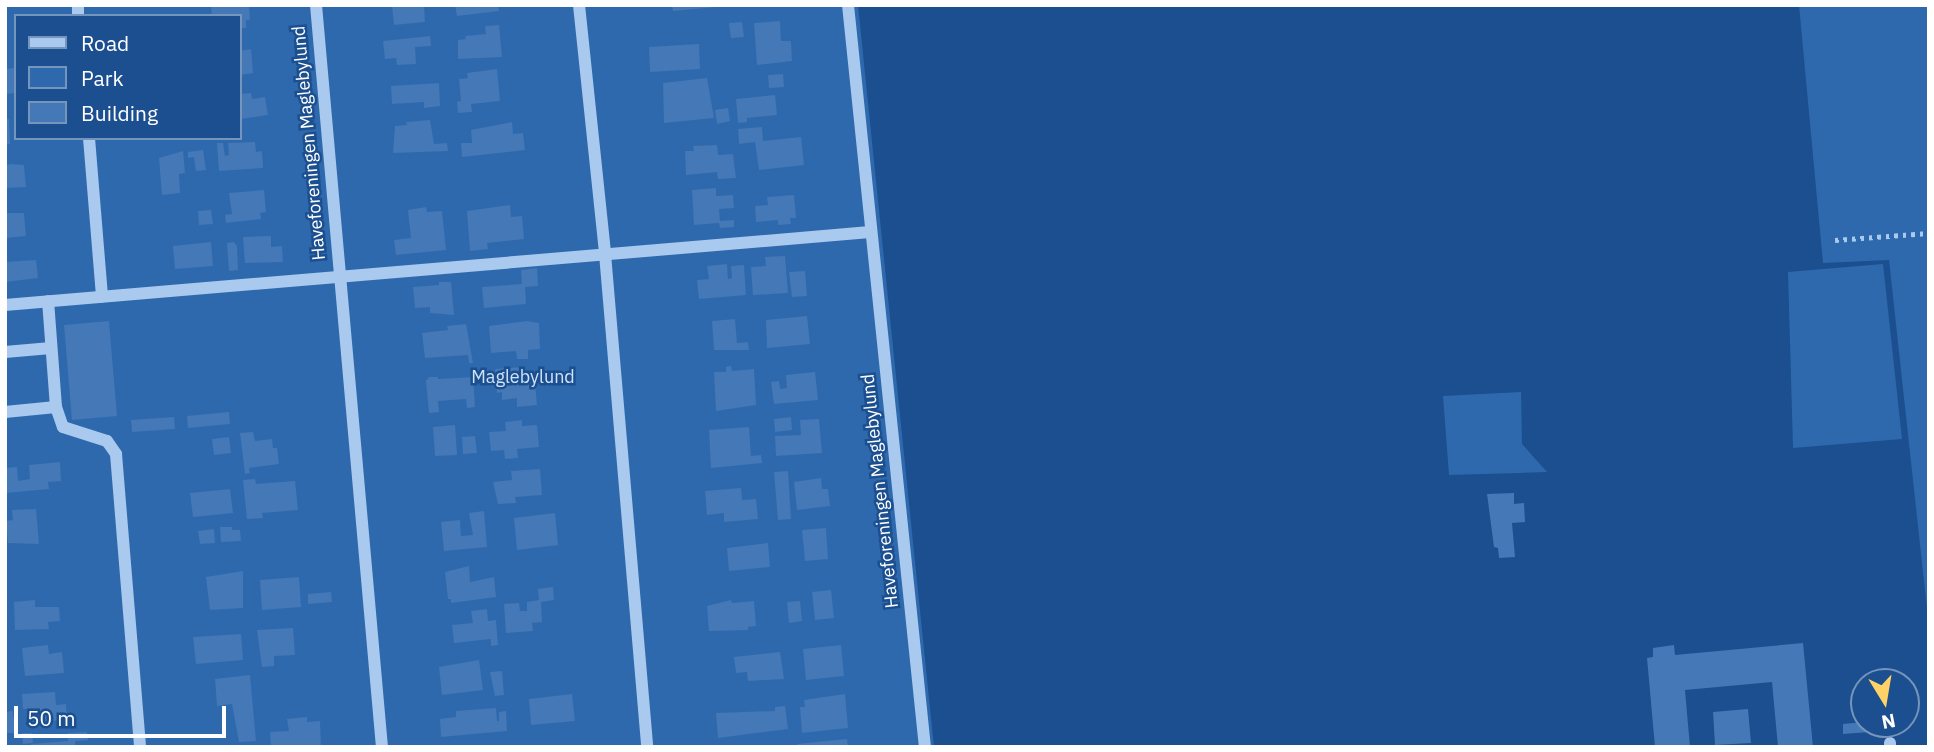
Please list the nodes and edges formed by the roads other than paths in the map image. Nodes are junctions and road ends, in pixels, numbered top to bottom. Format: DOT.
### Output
graph roads {
  1 [pos="316,5"];
  2 [pos="579,5"];
  3 [pos="848,5"];
  4 [pos="89,140"];
  5 [pos="870,232"];
  6 [pos="605,254"];
  7 [pos="338,277"];
  8 [pos="102,296"];
  9 [pos="48,301"];
  10 [pos="5,305"];
  11 [pos="51,348"];
  12 [pos="5,352"];
  13 [pos="56,407"];
  14 [pos="5,412"];
  15 [pos="140,747"];
  16 [pos="382,747"];
  17 [pos="647,747"];
  18 [pos="925,747"];
  1 -- 7 [label="lane, Haveforeningen Maglebylund"];
  2 -- 6 [label="lane"];
  3 -- 5 [label="lane, Haveforeningen Maglebylund"];
  4 -- 8 [label="lane"];
  5 -- 6 [label="lane, Haveforeningen Maglebylund"];
  5 -- 18 [label="lane, Haveforeningen Maglebylund"];
  6 -- 7 [label="lane, Haveforeningen Maglebylund"];
  6 -- 17 [label="lane"];
  7 -- 8 [label="lane, Haveforeningen Maglebylund"];
  7 -- 16 [label="lane, Haveforeningen Maglebylund"];
  8 -- 9 [label="lane, Haveforeningen Maglebylund"];
  9 -- 10 [label="lane, Haveforeningen Maglebylund"];
  9 -- 11 [label="lane"];
  11 -- 12 [label="lane"];
  11 -- 13 [label="lane"];
  13 -- 14 [label="lane"];
  13 -- 15 [label="lane"];
}
